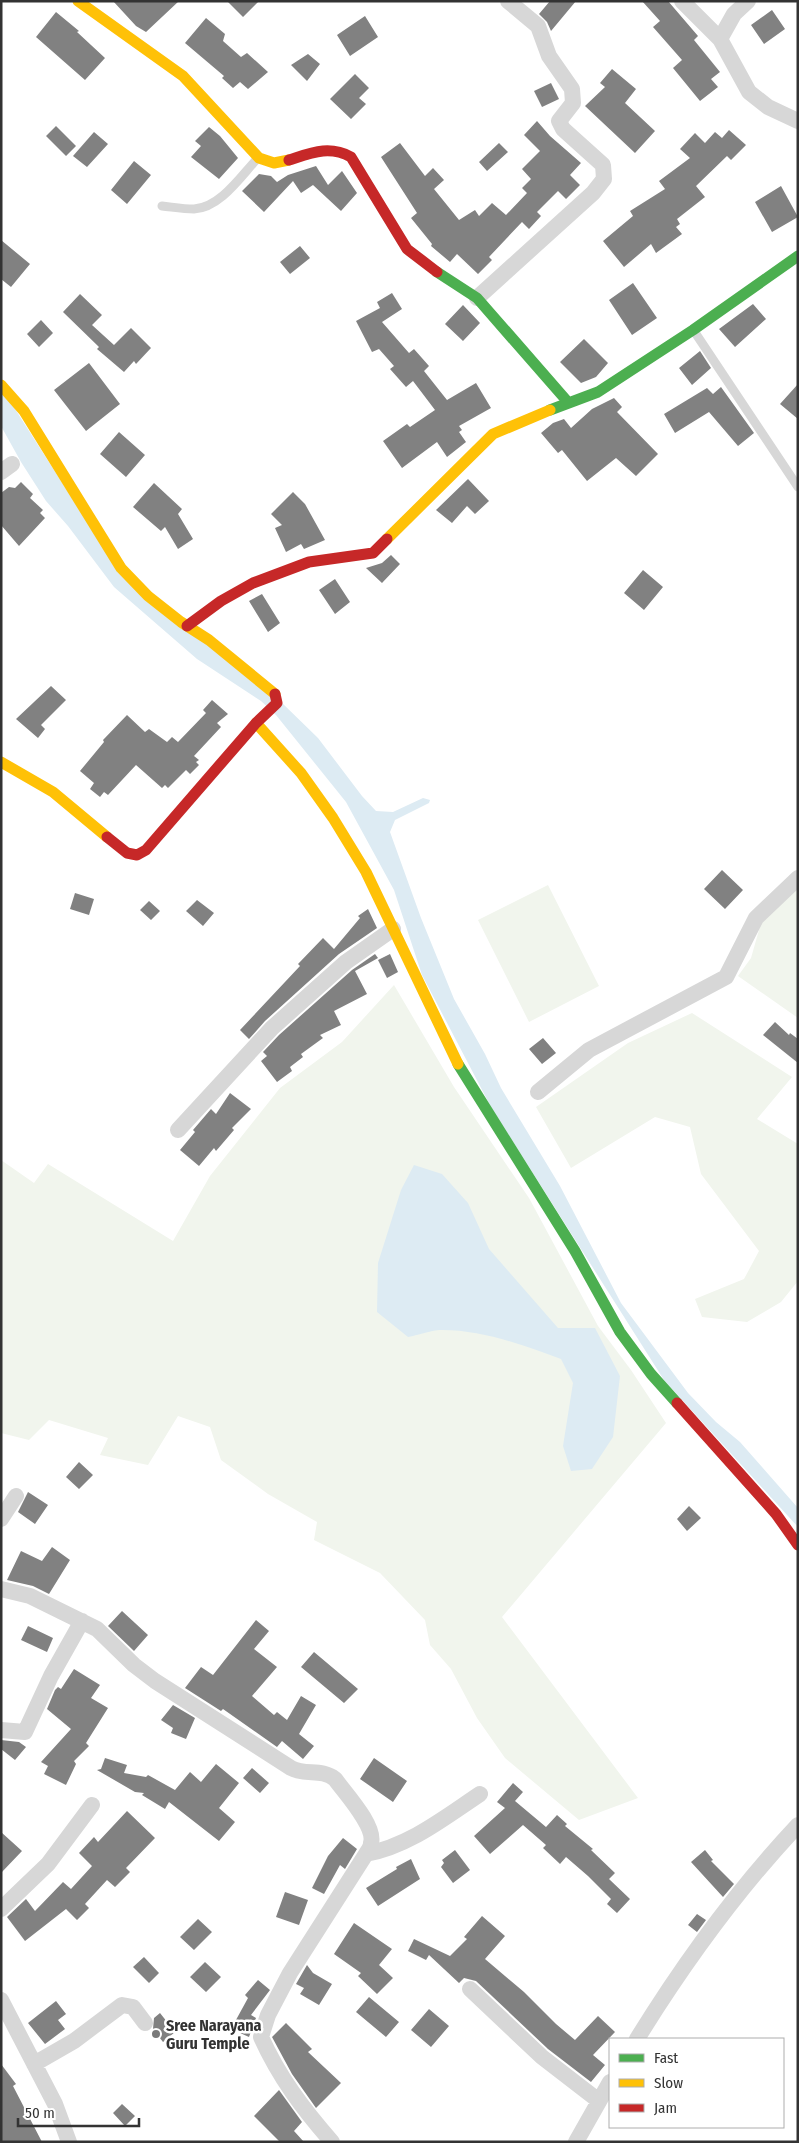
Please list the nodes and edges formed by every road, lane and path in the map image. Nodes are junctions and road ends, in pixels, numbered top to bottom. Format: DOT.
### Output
graph roads {
  1 [pos="78,1"];
  2 [pos="508,1"];
  3 [pos="682,1"];
  4 [pos="748,1"];
  5 [pos="720,39"];
  6 [pos="798,121"];
  7 [pos="258,158"];
  8 [pos="162,206"];
  9 [pos="798,256"];
  10 [pos="477,298"];
  11 [pos="693,330"];
  12 [pos="1,384"];
  13 [pos="567,401"];
  14 [pos="798,487"];
  15 [pos="187,626"];
  16 [pos="256,723"];
  17 [pos="1,762"];
  18 [pos="798,878"];
  19 [pos="393,929"];
  20 [pos="538,1092"];
  21 [pos="178,1130"];
  22 [pos="16,1496"];
  23 [pos="1,1519"];
  24 [pos="798,1545"];
  25 [pos="1,1588"];
  26 [pos="82,1621"];
  27 [pos="1,1730"];
  28 [pos="480,1794"];
  29 [pos="92,1805"];
  30 [pos="798,1824"];
  31 [pos="366,1854"];
  32 [pos="1,1910"];
  33 [pos="470,1989"];
  34 [pos="1,2000"];
  35 [pos="145,2023"];
  36 [pos="639,2038"];
  37 [pos="34,2064"];
  38 [pos="609,2084"];
  39 [pos="599,2101"];
  40 [pos="69,2142"];
  41 [pos="332,2142"];
  42 [pos="576,2142"];
  1 -- 7 [label="street"];
  2 -- 10 [label="street"];
  3 -- 5 [label="street"];
  4 -- 5 [label="street"];
  5 -- 6 [label="street"];
  7 -- 8 [label="lane"];
  7 -- 10 [label="street"];
  9 -- 11 [label="street"];
  10 -- 13 [label="street"];
  11 -- 13 [label="street"];
  11 -- 14 [label="lane"];
  12 -- 15 [label="street"];
  13 -- 15 [label="street"];
  15 -- 16 [label="street"];
  16 -- 17 [label="street"];
  16 -- 19 [label="street"];
  18 -- 20 [label="street"];
  19 -- 21 [label="street"];
  19 -- 24 [label="street"];
  22 -- 23 [label="street"];
  25 -- 26 [label="street"];
  26 -- 27 [label="street"];
  26 -- 31 [label="street"];
  28 -- 31 [label="street"];
  29 -- 32 [label="street"];
  30 -- 36 [label="street"];
  31 -- 41 [label="street"];
  33 -- 39 [label="street"];
  34 -- 37 [label="street"];
  35 -- 37 [label="street"];
  37 -- 40 [label="street"];
  38 -- 39 [label="street"];
  39 -- 42 [label="street"];
}
